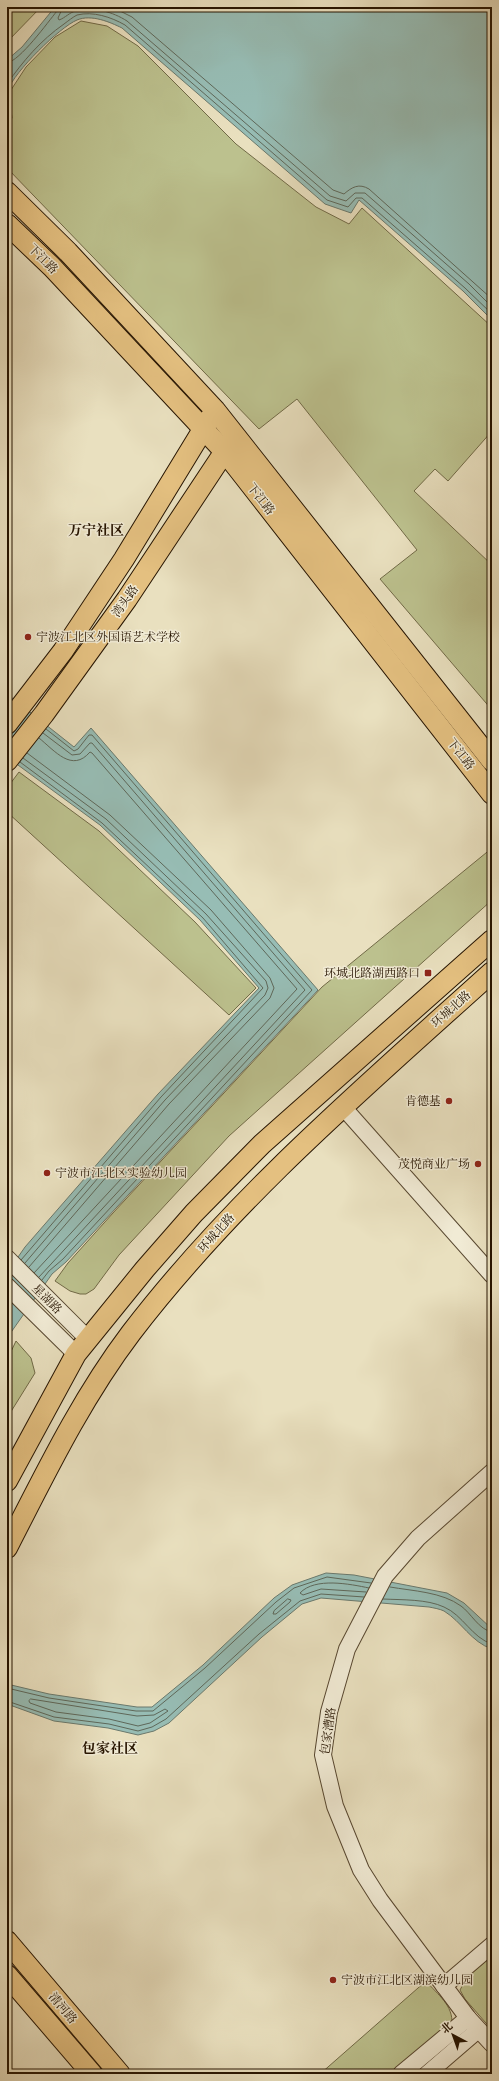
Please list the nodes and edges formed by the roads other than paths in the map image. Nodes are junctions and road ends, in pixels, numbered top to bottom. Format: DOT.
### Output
graph roads {
  1 [pos="7,192"];
  2 [pos="7,224"];
  3 [pos="215,410"];
  4 [pos="203,428"];
  5 [pos="230,444"];
  6 [pos="294,510"];
  7 [pos="273,514"];
  8 [pos="7,724"];
  9 [pos="7,761"];
  10 [pos="492,761"];
  11 [pos="492,794"];
  12 [pos="492,940"];
  13 [pos="492,972"];
  14 [pos="343,1107"];
  15 [pos="7,1258"];
  16 [pos="492,1275"];
  17 [pos="7,1286"];
  18 [pos="82,1347"];
  19 [pos="492,1472"];
  20 [pos="7,1480"];
  21 [pos="7,1548"];
  22 [pos="7,1941"];
  23 [pos="492,1945"];
  24 [pos="7,1975"];
  25 [pos="444,1986"];
  26 [pos="473,2024"];
  27 [pos="492,2044"];
  28 [pos="92,2074"];
  29 [pos="120,2074"];
  30 [pos="401,2074"];
  31 [pos="427,2074"];
  1 -- 3 [label="main road, 下江路"];
  2 -- 4 [label="main road, 下江路"];
  3 -- 4 [label="main road, 湾头路"];
  3 -- 5 [label="main road, 下江路"];
  4 -- 5 [label="main road, 下江路"];
  4 -- 8 [label="main road, 湾头路"];
  5 -- 6 [label="main road, 下江路"];
  5 -- 7 [label="main road, 下江路"];
  5 -- 9 [label="main road, 湾头路"];
  6 -- 7 [label="street"];
  6 -- 10 [label="main road, 下江路"];
  7 -- 11 [label="main road, 下江路"];
  12 -- 18 [label="main road, 环城北路"];
  13 -- 14 [label="main road, 环城北路"];
  14 -- 16 [label="street"];
  14 -- 21 [label="main road, 环城北路"];
  15 -- 18 [label="street, 星湖路"];
  17 -- 18 [label="street, 星湖路"];
  18 -- 20 [label="main road, 环城北路"];
  19 -- 25 [label="street, 包家漕路"];
  22 -- 29 [label="main road, 清河路"];
  23 -- 25 [label="street"];
  24 -- 28 [label="main road, 清河路"];
  25 -- 26 [label="street, 包家漕路"];
  26 -- 27 [label="street, 包家漕路"];
  26 -- 30 [label="street"];
  26 -- 31 [label="street"];
}
